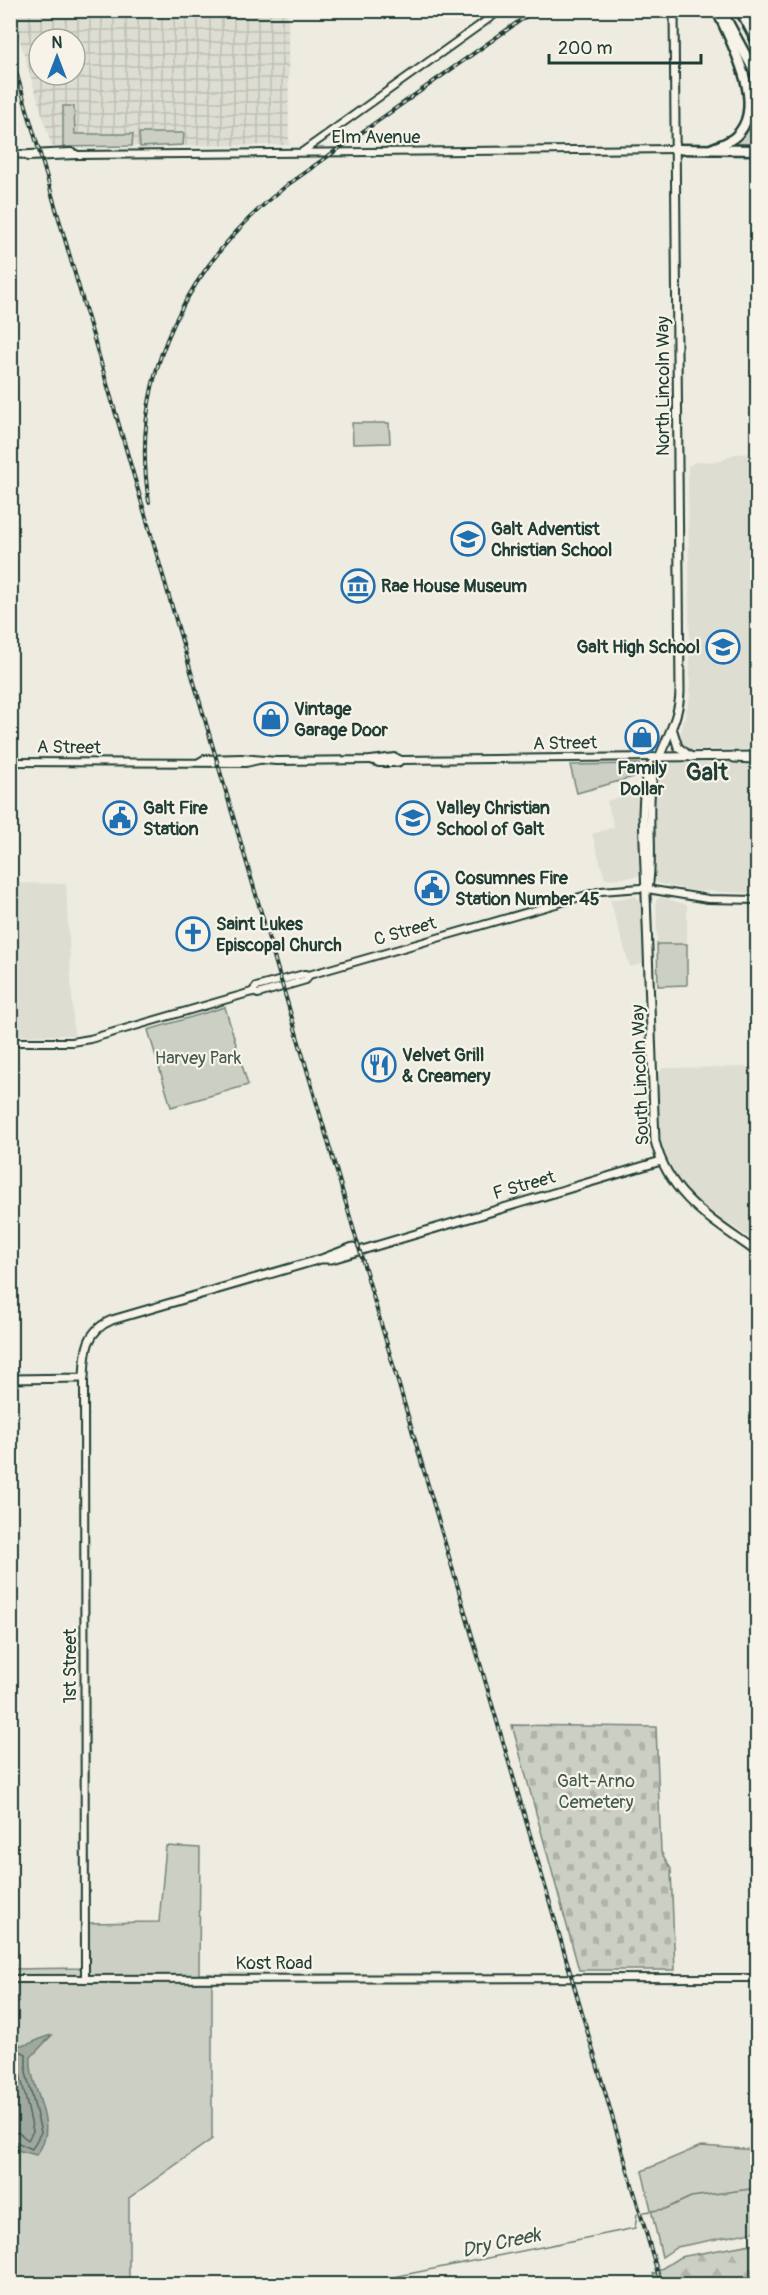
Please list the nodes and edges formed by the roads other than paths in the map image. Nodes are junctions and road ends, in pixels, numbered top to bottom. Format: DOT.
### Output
graph roads {
  1 [pos="501,10"];
  2 [pos="674,10"];
  3 [pos="717,10"];
  4 [pos="722,10"];
  5 [pos="740,10"];
  6 [pos="758,44"];
  7 [pos="758,78"];
  8 [pos="676,149"];
  9 [pos="711,149"];
  10 [pos="758,150"];
  11 [pos="302,152"];
  12 [pos="10,155"];
  13 [pos="673,731"];
  14 [pos="658,756"];
  15 [pos="758,756"];
  16 [pos="691,757"];
  17 [pos="10,762"];
  18 [pos="648,889"];
  19 [pos="758,900"];
  20 [pos="10,1042"];
  21 [pos="661,1161"];
  22 [pos="758,1253"];
  23 [pos="85,1352"];
  24 [pos="10,1378"];
  25 [pos="84,1378"];
  26 [pos="758,1978"];
  27 [pos="85,1979"];
  28 [pos="10,1980"];
  1 -- 11 [label="street"];
  2 -- 8 [label="main road, North Lincoln Way"];
  3 -- 9 [label="highway"];
  4 -- 7 [label="highway"];
  5 -- 6 [label="highway"];
  8 -- 9 [label="highway"];
  8 -- 11 [label="street, Elm Avenue"];
  8 -- 13 [label="main road, North Lincoln Way"];
  9 -- 10 [label="highway"];
  11 -- 12 [label="street, Elm Avenue"];
  13 -- 14 [label="main road, North Lincoln Way"];
  13 -- 16 [label="main road"];
  14 -- 16 [label="main road, A Street"];
  14 -- 17 [label="street, A Street"];
  14 -- 18 [label="main road, South Lincoln Way"];
  15 -- 16 [label="main road, A Street"];
  18 -- 19 [label="street, C Street"];
  18 -- 20 [label="street, C Street"];
  18 -- 21 [label="main road, South Lincoln Way"];
  21 -- 22 [label="main road, South Lincoln Way"];
  21 -- 23 [label="main road, F Street"];
  23 -- 25 [label="main road, 1st Street"];
  24 -- 25 [label="main road"];
  25 -- 27 [label="street, 1st Street"];
  26 -- 27 [label="street, Kost Road"];
  27 -- 28 [label="street, Kost Road"];
}
